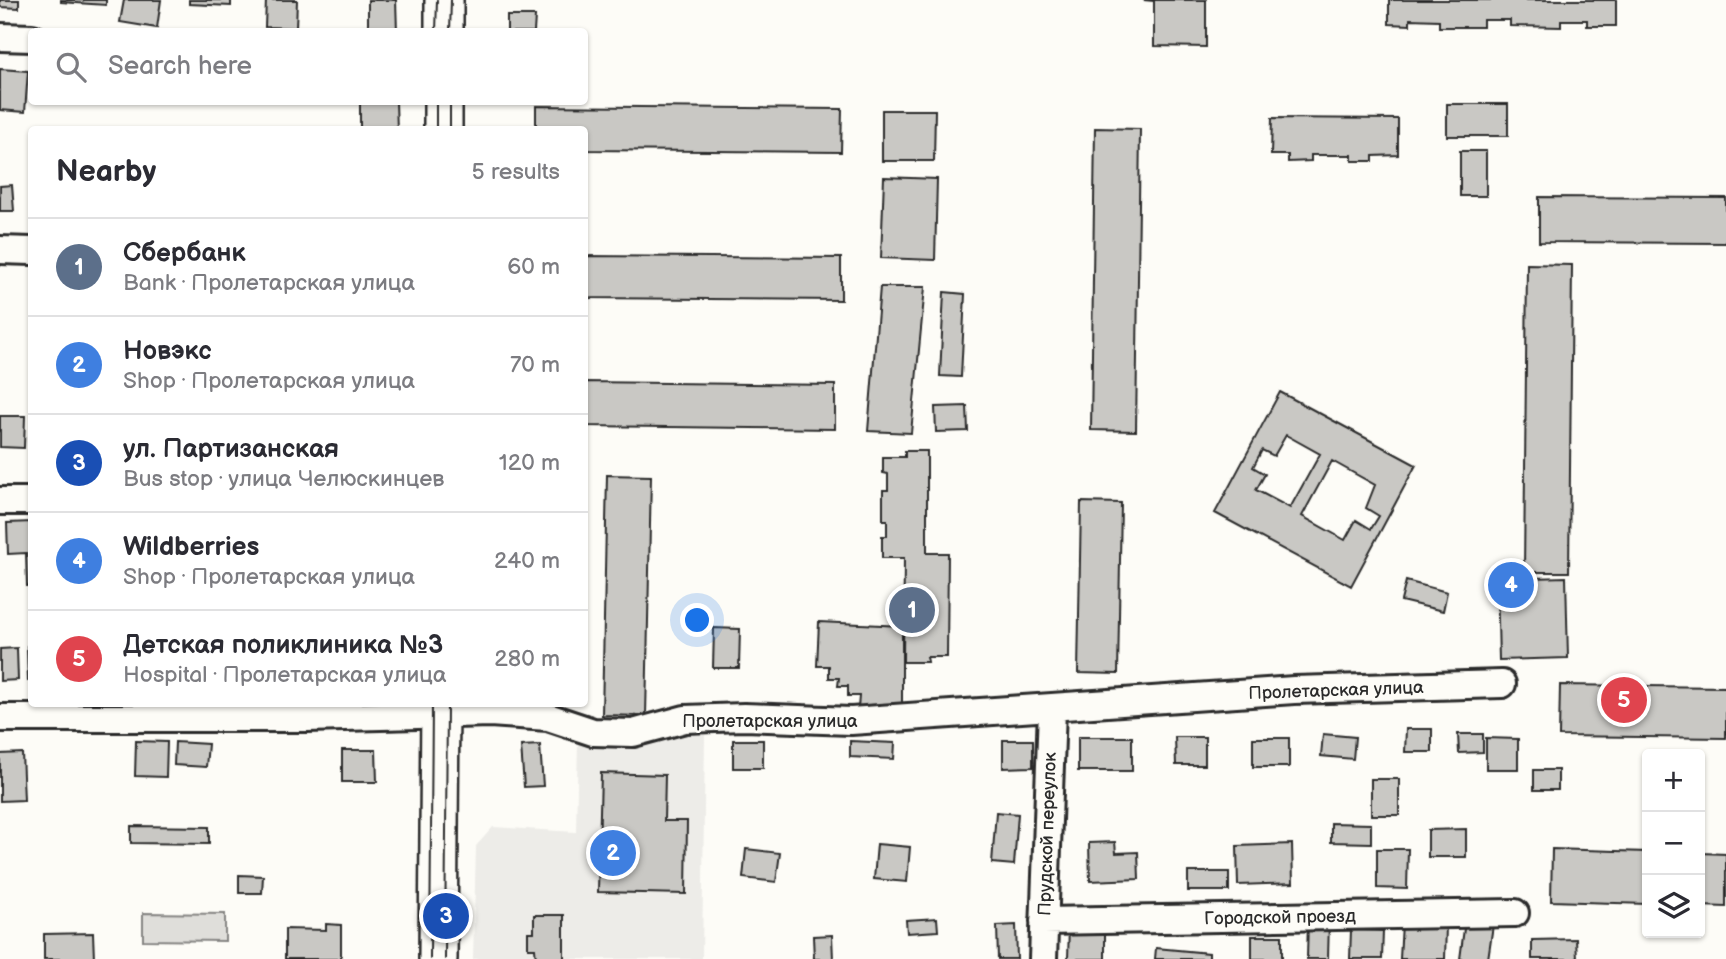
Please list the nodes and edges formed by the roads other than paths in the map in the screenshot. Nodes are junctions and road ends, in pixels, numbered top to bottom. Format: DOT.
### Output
graph roads {
  1 [pos="444,0"];
  2 [pos="444,28"];
  3 [pos="0,37"];
  4 [pos="28,38"];
  5 [pos="443,105"];
  6 [pos="443,126"];
  7 [pos="0,250"];
  8 [pos="28,251"];
  9 [pos="0,501"];
  10 [pos="28,501"];
  11 [pos="1502,684"];
  12 [pos="440,708"];
  13 [pos="1052,709"];
  14 [pos="0,718"];
  15 [pos="1515,913"];
  16 [pos="1044,921"];
  17 [pos="438,959"];
  18 [pos="1043,959"];
  1 -- 2 [label="main road"];
  3 -- 4 [label="street"];
  5 -- 6 [label="main road"];
  7 -- 8 [label="street"];
  9 -- 10 [label="street"];
  11 -- 13 [label="street, Пролетарская улица"];
  12 -- 13 [label="street, Пролетарская улица"];
  12 -- 14 [label="street, Пролетарская улица"];
  12 -- 17 [label="main road"];
  13 -- 16 [label="street, Прудской переулок"];
  15 -- 16 [label="street, Городской проезд"];
  16 -- 18 [label="street, Прудской переулок"];
}
